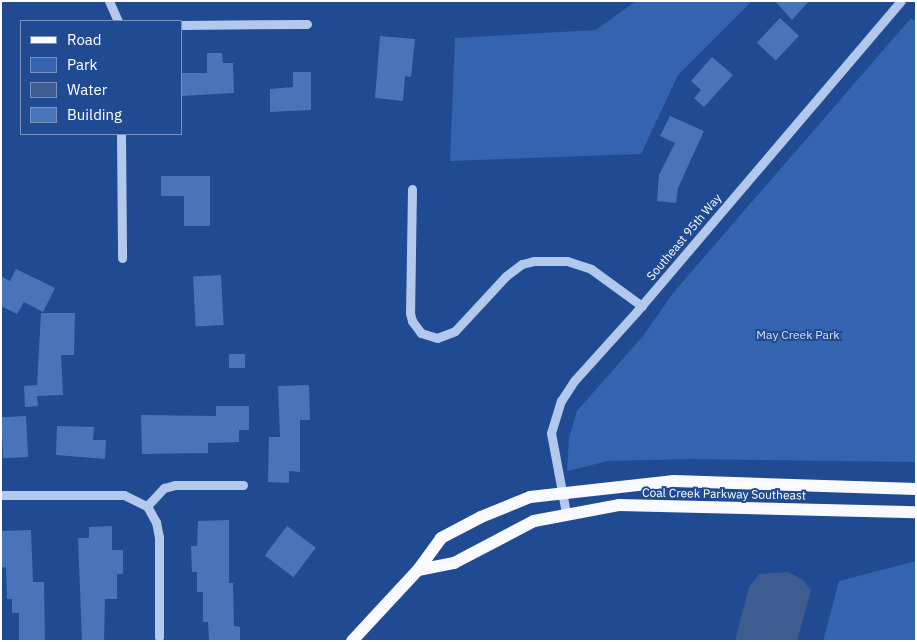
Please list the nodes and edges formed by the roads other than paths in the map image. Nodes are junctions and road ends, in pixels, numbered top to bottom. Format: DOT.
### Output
graph roads {
  1 [pos="109,1"];
  2 [pos="901,1"];
  3 [pos="118,20"];
  4 [pos="307,24"];
  5 [pos="182,25"];
  6 [pos="122,135"];
  7 [pos="412,189"];
  8 [pos="122,258"];
  9 [pos="642,306"];
  10 [pos="243,485"];
  11 [pos="916,489"];
  12 [pos="562,492"];
  13 [pos="1,495"];
  14 [pos="147,506"];
  15 [pos="566,512"];
  16 [pos="916,512"];
  17 [pos="418,570"];
  18 [pos="159,637"];
  19 [pos="352,641"];
  1 -- 3 [label="street"];
  2 -- 9 [label="street, Southeast 95th Way"];
  4 -- 5 [label="street"];
  6 -- 8 [label="street"];
  7 -- 9 [label="street"];
  9 -- 12 [label="street, Southeast 95th Way"];
  10 -- 14 [label="street"];
  11 -- 12 [label="main road, Coal Creek Parkway Southeast"];
  12 -- 15 [label="street, Southeast 95th Way"];
  12 -- 17 [label="main road, Coal Creek Parkway Southeast"];
  13 -- 14 [label="street"];
  14 -- 18 [label="street"];
  15 -- 16 [label="main road, Coal Creek Parkway Southeast"];
  15 -- 17 [label="main road, Coal Creek Parkway Southeast"];
  17 -- 19 [label="main road, Coal Creek Parkway Southeast"];
}
